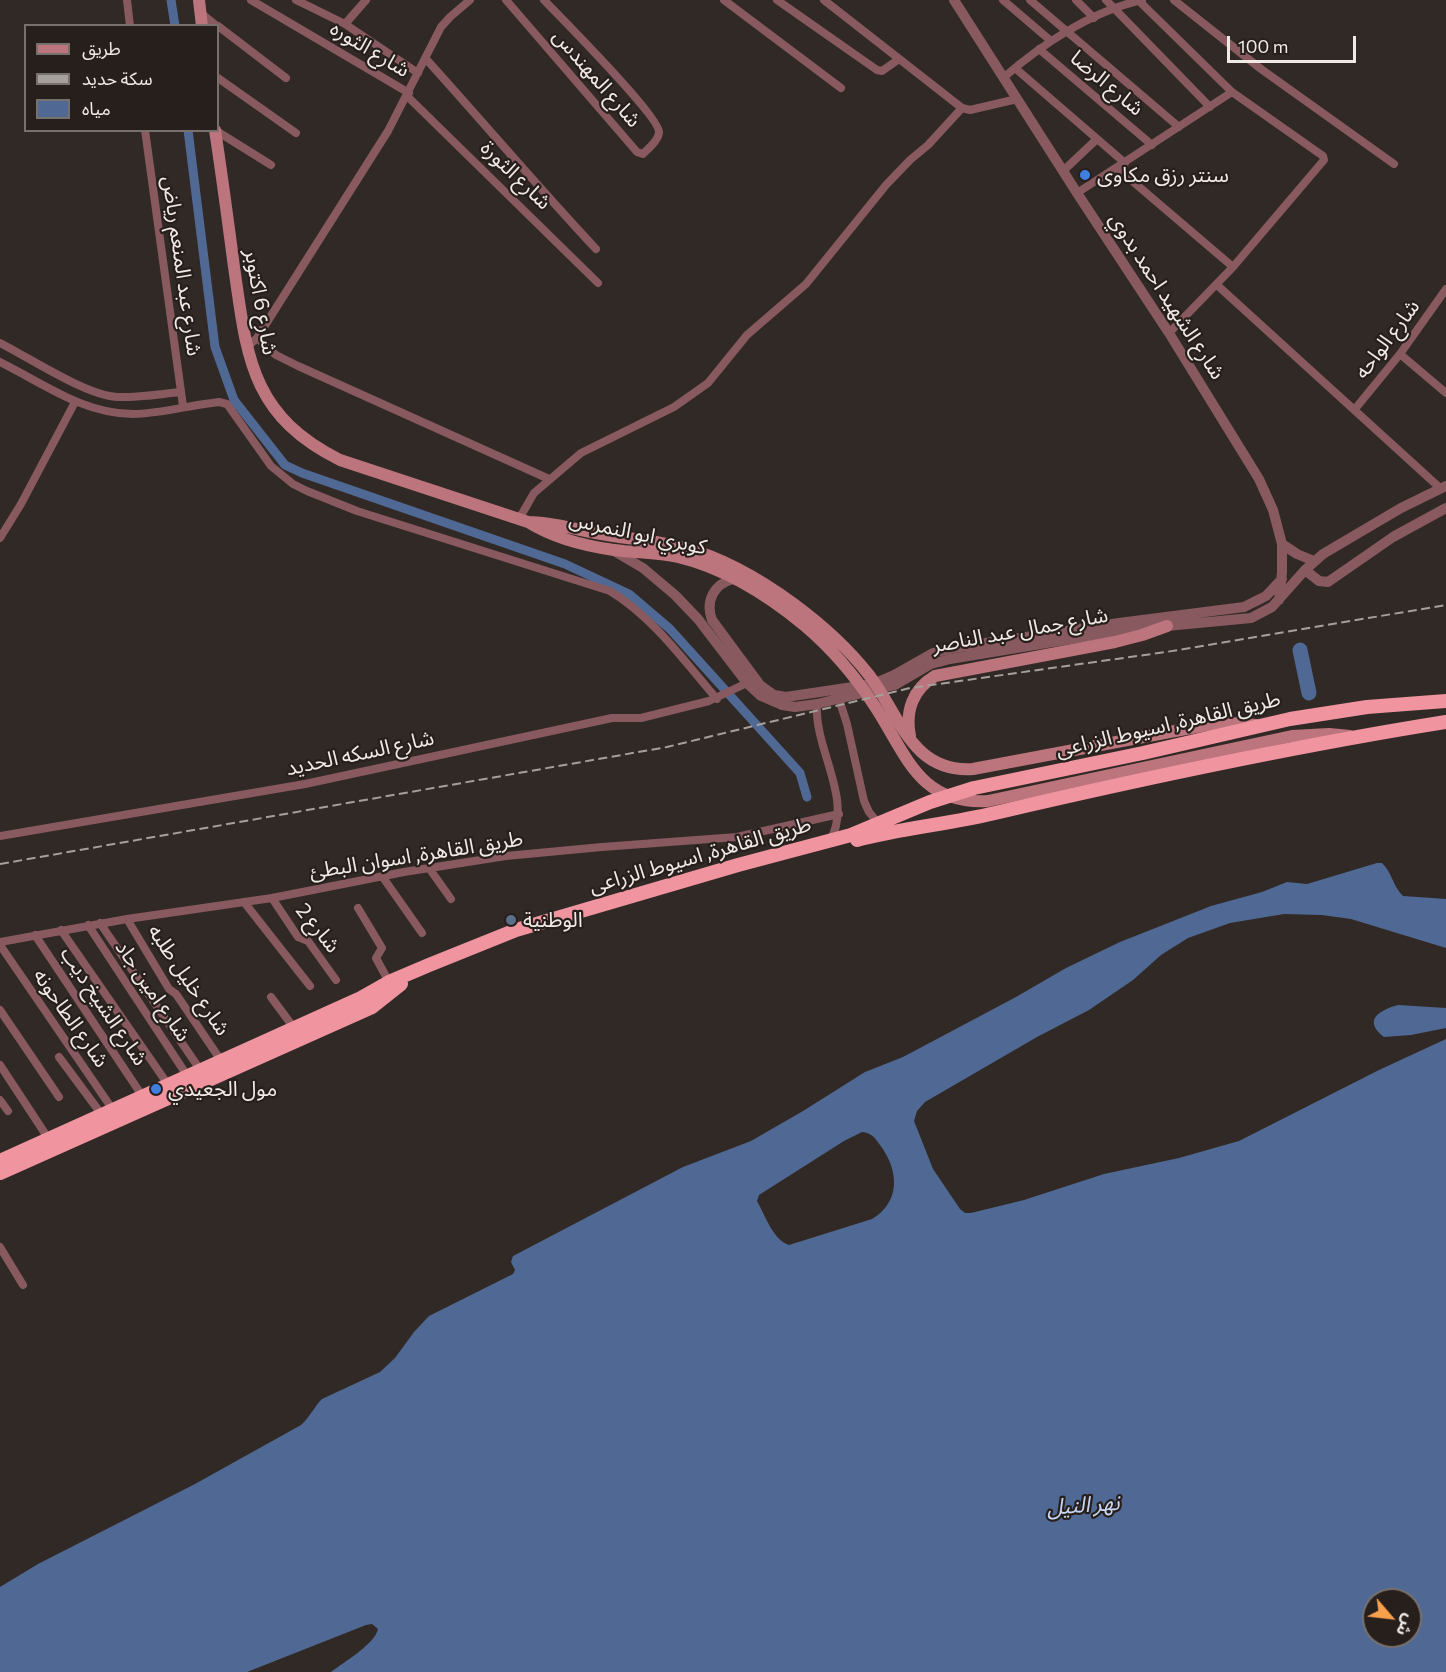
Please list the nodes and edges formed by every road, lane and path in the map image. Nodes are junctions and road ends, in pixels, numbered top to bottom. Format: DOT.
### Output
graph roads {
  1 [pos="127,0"];
  2 [pos="199,0"];
  3 [pos="251,0"];
  4 [pos="296,0"];
  5 [pos="366,0"];
  6 [pos="470,0"];
  7 [pos="506,0"];
  8 [pos="544,0"];
  9 [pos="724,0"];
  10 [pos="777,0"];
  11 [pos="824,0"];
  12 [pos="954,0"];
  13 [pos="1003,0"];
  14 [pos="1030,0"];
  15 [pos="1076,0"];
  16 [pos="1106,0"];
  17 [pos="1141,0"];
  18 [pos="1174,0"];
  19 [pos="1114,8"];
  20 [pos="1094,18"];
  21 [pos="202,19"];
  22 [pos="130,24"];
  23 [pos="345,24"];
  24 [pos="219,28"];
  25 [pos="1068,32"];
  26 [pos="1051,41"];
  27 [pos="1039,48"];
  28 [pos="426,59"];
  29 [pos="898,59"];
  30 [pos="1015,68"];
  31 [pos="418,73"];
  32 [pos="286,78"];
  33 [pos="1003,78"];
  34 [pos="219,79"];
  35 [pos="841,88"];
  36 [pos="1232,92"];
  37 [pos="408,94"];
  38 [pos="1017,99"];
  39 [pos="1210,107"];
  40 [pos="962,108"];
  41 [pos="1179,127"];
  42 [pos="145,132"];
  43 [pos="215,132"];
  44 [pos="218,132"];
  45 [pos="296,133"];
  46 [pos="1097,139"];
  47 [pos="1152,144"];
  48 [pos="1125,163"];
  49 [pos="1394,164"];
  50 [pos="271,165"];
  51 [pos="1117,168"];
  52 [pos="1063,171"];
  53 [pos="1077,193"];
  54 [pos="596,249"];
  55 [pos="1233,267"];
  56 [pos="598,283"];
  57 [pos="1217,285"];
  58 [pos="1446,289"];
  59 [pos="1169,333"];
  60 [pos="256,338"];
  61 [pos="0,343"];
  62 [pos="247,348"];
  63 [pos="1400,354"];
  64 [pos="0,362"];
  65 [pos="181,392"];
  66 [pos="1446,393"];
  67 [pos="75,402"];
  68 [pos="183,406"];
  69 [pos="1355,409"];
  70 [pos="549,479"];
  71 [pos="1443,487"];
  72 [pos="1446,508"];
  73 [pos="1381,519"];
  74 [pos="523,521"];
  75 [pos="1393,537"];
  76 [pos="0,538"];
  77 [pos="1282,544"];
  78 [pos="613,550"];
  79 [pos="1314,561"];
  80 [pos="1305,570"];
  81 [pos="733,579"];
  82 [pos="1282,579"];
  83 [pos="1279,600"];
  84 [pos="1167,626"];
  85 [pos="832,643"];
  86 [pos="743,686"];
  87 [pos="721,697"];
  88 [pos="839,699"];
  89 [pos="1446,701"];
  90 [pos="817,704"];
  91 [pos="1446,722"];
  92 [pos="1259,725"];
  93 [pos="1357,736"];
  94 [pos="911,741"];
  95 [pos="839,814"];
  96 [pos="878,823"];
  97 [pos="0,836"];
  98 [pos="829,842"];
  99 [pos="429,868"];
  100 [pos="382,876"];
  101 [pos="272,898"];
  102 [pos="451,899"];
  103 [pos="244,902"];
  104 [pos="357,908"];
  105 [pos="127,918"];
  106 [pos="100,923"];
  107 [pos="88,925"];
  108 [pos="61,930"];
  109 [pos="422,933"];
  110 [pos="35,935"];
  111 [pos="0,943"];
  112 [pos="336,980"];
  113 [pos="389,982"];
  114 [pos="310,986"];
  115 [pos="271,997"];
  116 [pos="0,1010"];
  117 [pos="294,1028"];
  118 [pos="59,1057"];
  119 [pos="222,1062"];
  120 [pos="0,1065"];
  121 [pos="194,1074"];
  122 [pos="169,1086"];
  123 [pos="59,1096"];
  124 [pos="143,1097"];
  125 [pos="0,1100"];
  126 [pos="8,1112"];
  127 [pos="107,1113"];
  128 [pos="48,1138"];
  129 [pos="2,1155"];
  130 [pos="0,1173"];
  131 [pos="0,1247"];
  132 [pos="23,1285"];
  1 -- 22 [label="street"];
  2 -- 21 [label="main road"];
  3 -- 37 [label="street, شارع الثوره"];
  4 -- 23 [label="street"];
  5 -- 23 [label="street"];
  6 -- 28 [label="street"];
  7 -- 8 [label="street, شارع المهندس"];
  9 -- 35 [label="street"];
  10 -- 29 [label="street"];
  11 -- 29 [label="street"];
  12 -- 33 [label="street, شارع الشهيد احمد بدوي"];
  13 -- 26 [label="street"];
  14 -- 25 [label="street"];
  15 -- 20 [label="street"];
  16 -- 19 [label="street"];
  17 -- 19 [label="street"];
  17 -- 36 [label="street"];
  18 -- 49 [label="street"];
  19 -- 20 [label="street"];
  19 -- 39 [label="street"];
  20 -- 25 [label="street"];
  23 -- 31 [label="street"];
  24 -- 32 [label="street"];
  25 -- 26 [label="street"];
  25 -- 41 [label="street"];
  26 -- 27 [label="street"];
  27 -- 30 [label="street"];
  27 -- 47 [label="street, شارع الرضا"];
  28 -- 31 [label="street"];
  28 -- 54 [label="street"];
  29 -- 40 [label="street"];
  30 -- 33 [label="street"];
  30 -- 46 [label="street"];
  31 -- 37 [label="street"];
  33 -- 38 [label="street, شارع الشهيد احمد بدوي"];
  34 -- 45 [label="street"];
  36 -- 39 [label="street"];
  36 -- 55 [label="street"];
  37 -- 56 [label="street, شارع الثورة"];
  37 -- 60 [label="street"];
  38 -- 40 [label="street"];
  38 -- 52 [label="street, شارع الشهيد احمد بدوي"];
  39 -- 41 [label="street"];
  40 -- 70 [label="street"];
  41 -- 47 [label="street"];
  42 -- 65 [label="street, شارع عبد المنعم رياض"];
  43 -- 62 [label="main road, شارع 6 اكتوبر"];
  44 -- 50 [label="street"];
  46 -- 48 [label="street"];
  46 -- 52 [label="street"];
  47 -- 48 [label="street"];
  48 -- 51 [label="street"];
  51 -- 53 [label="street"];
  51 -- 55 [label="street"];
  52 -- 53 [label="street, شارع الشهيد احمد بدوي"];
  53 -- 59 [label="street, شارع الشهيد احمد بدوي"];
  55 -- 57 [label="street"];
  57 -- 59 [label="street"];
  57 -- 69 [label="street"];
  58 -- 63 [label="street, شارع الواحه"];
  59 -- 77 [label="street, شارع الشهيد احمد بدوي"];
  60 -- 62 [label="street"];
  60 -- 70 [label="street"];
  61 -- 65 [label="street"];
  62 -- 74 [label="main road, شارع 6 اكتوبر"];
  63 -- 66 [label="street"];
  63 -- 69 [label="street, شارع الواحه"];
  64 -- 67 [label="street"];
  65 -- 68 [label="street, شارع عبد المنعم رياض"];
  67 -- 68 [label="street"];
  67 -- 76 [label="street"];
  68 -- 87 [label="street"];
  69 -- 71 [label="street"];
  70 -- 74 [label="street"];
  71 -- 73 [label="street, شارع جمال عبد الناصر"];
  72 -- 75 [label="street"];
  73 -- 75 [label="street"];
  73 -- 79 [label="street, شارع جمال عبد الناصر"];
  74 -- 78 [label="main road, كوبري ابو النمرس"];
  74 -- 85 [label="main road, كوبري ابو النمرس"];
  75 -- 80 [label="street"];
  77 -- 79 [label="street"];
  77 -- 82 [label="street, شارع الشهيد احمد بدوي"];
  78 -- 81 [label="main road, كوبري ابو النمرس"];
  78 -- 86 [label="street, شارع جمال عبد الناصر"];
  79 -- 80 [label="street, شارع جمال عبد الناصر"];
  80 -- 83 [label="street, شارع جمال عبد الناصر"];
  81 -- 82 [label="street, شارع جمال عبد الناصر"];
  81 -- 85 [label="main road, كوبري ابو النمرس"];
  82 -- 83 [label="street, شارع الشهيد احمد بدوي"];
  83 -- 84 [label="street, شارع جمال عبد الناصر"];
  84 -- 88 [label="street, شارع جمال عبد الناصر"];
  84 -- 94 [label="main road"];
  85 -- 93 [label="main road, كوبري ابو النمرس"];
  85 -- 94 [label="main road, كوبري ابو النمرس"];
  86 -- 87 [label="street, شارع السكه الحديد"];
  86 -- 90 [label="street, شارع جمال عبد الناصر"];
  87 -- 97 [label="street, شارع السكه الحديد"];
  88 -- 90 [label="street, شارع جمال عبد الناصر"];
  88 -- 96 [label="street"];
  89 -- 92 [label="highway, طريق القاهرة, اسيوط الزراعى"];
  90 -- 95 [label="street"];
  91 -- 93 [label="highway, طريق القاهرة, اسيوط الزراعى"];
  92 -- 94 [label="main road, كوبري ابو النمرس"];
  92 -- 96 [label="highway, طريق القاهرة, اسيوط الزراعى"];
  93 -- 130 [label="highway, طريق القاهرة, اسيوط الزراعى"];
  95 -- 98 [label="street"];
  95 -- 99 [label="street, طريق القاهرة, اسوان البطئ"];
  96 -- 98 [label="highway, طريق القاهرة, اسيوط الزراعى"];
  98 -- 113 [label="highway, طريق القاهرة, اسيوط الزراعى"];
  99 -- 100 [label="street, طريق القاهرة, اسوان البطئ"];
  99 -- 102 [label="street"];
  100 -- 101 [label="street, طريق القاهرة, اسوان البطئ"];
  100 -- 109 [label="street"];
  101 -- 103 [label="street, طريق القاهرة, اسوان البطئ"];
  101 -- 112 [label="street, شارع 2"];
  103 -- 105 [label="street, طريق القاهرة, اسوان البطئ"];
  103 -- 114 [label="street"];
  104 -- 113 [label="street"];
  105 -- 106 [label="street, طريق القاهرة, اسوان البطئ"];
  105 -- 119 [label="street, شارع خليل طلبه"];
  106 -- 107 [label="street, طريق القاهرة, اسوان البطئ"];
  106 -- 121 [label="street"];
  107 -- 108 [label="street, طريق القاهرة, اسوان البطئ"];
  107 -- 121 [label="street, شارع امين جاد"];
  108 -- 110 [label="street, طريق القاهرة, اسوان البطئ"];
  108 -- 122 [label="street"];
  110 -- 111 [label="street, طريق القاهرة, اسوان البطئ"];
  110 -- 124 [label="street, شارع الشيخ ديب"];
  111 -- 127 [label="street, شارع الطاحونه"];
  113 -- 117 [label="highway, طريق القاهرة, اسيوط الزراعى"];
  115 -- 117 [label="street"];
  116 -- 123 [label="street"];
  117 -- 119 [label="highway, طريق القاهرة, اسيوط الزراعى"];
  118 -- 127 [label="street"];
  119 -- 121 [label="highway, طريق القاهرة, اسيوط الزراعى"];
  120 -- 128 [label="street"];
  121 -- 122 [label="highway, طريق القاهرة, اسيوط الزراعى"];
  122 -- 124 [label="highway, طريق القاهرة, اسيوط الزراعى"];
  124 -- 127 [label="highway, طريق القاهرة, اسيوط الزراعى"];
  125 -- 126 [label="street"];
  127 -- 128 [label="highway, طريق القاهرة, اسيوط الزراعى"];
  128 -- 129 [label="highway, طريق القاهرة, اسيوط الزراعى"];
  131 -- 132 [label="street"];
}
